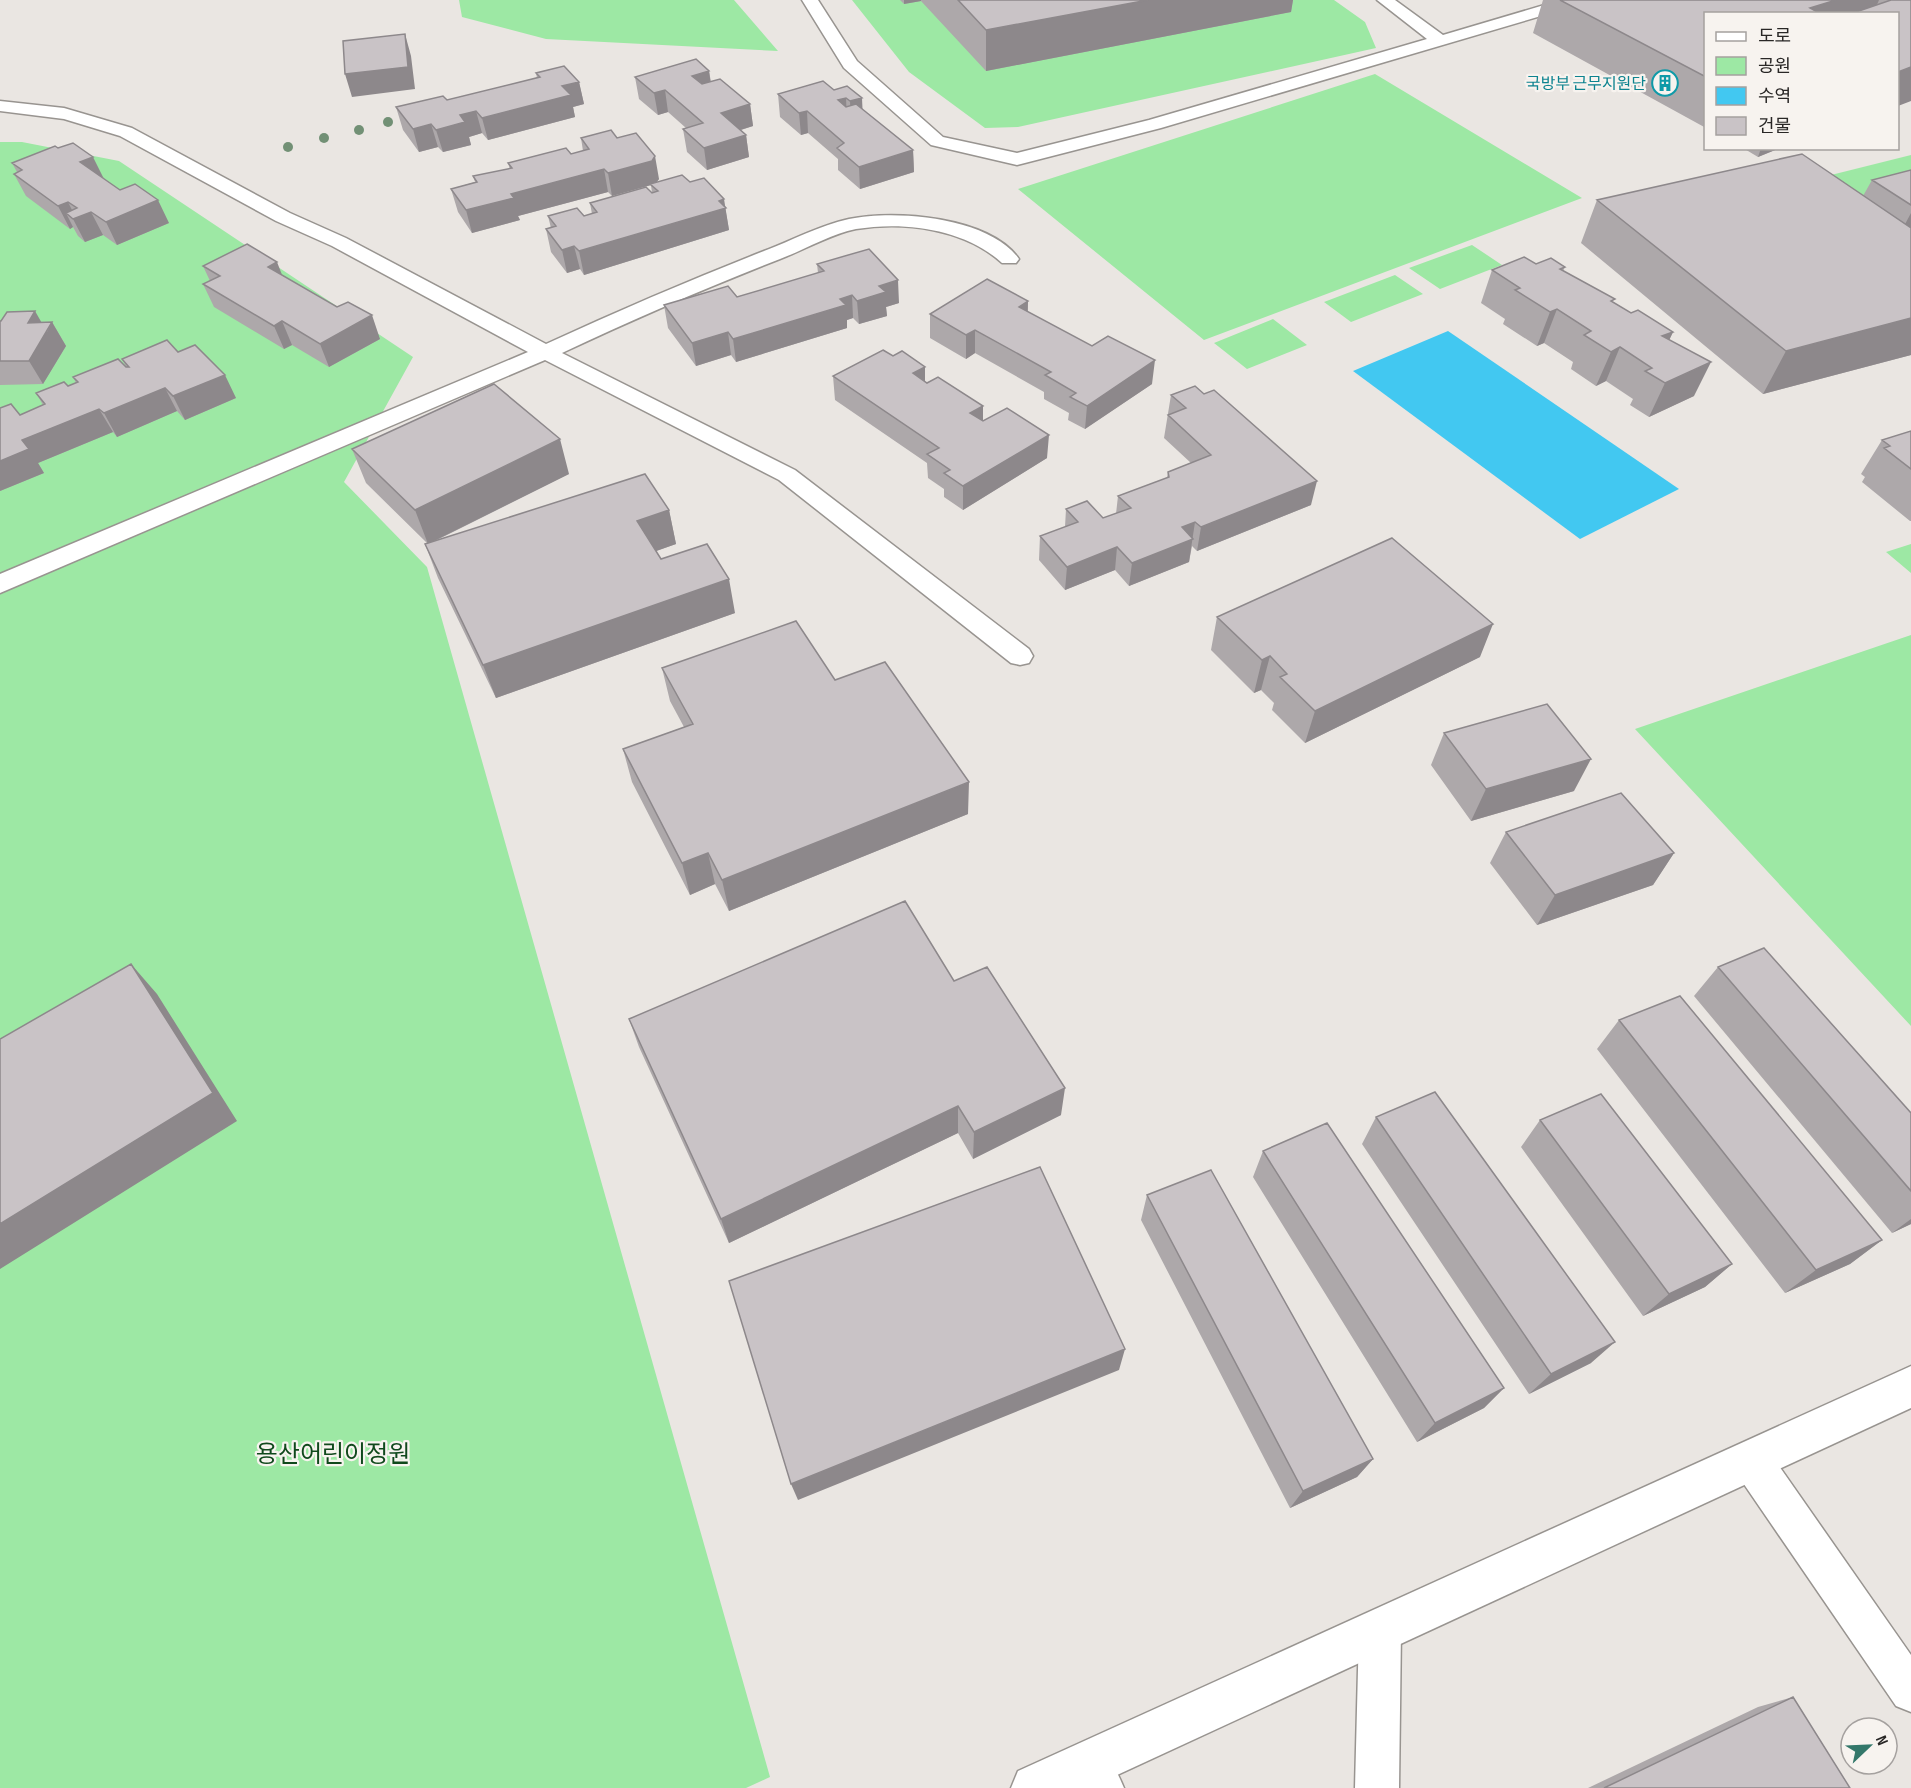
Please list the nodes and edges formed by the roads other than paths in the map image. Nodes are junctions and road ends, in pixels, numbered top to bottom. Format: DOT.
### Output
graph roads {
  1 [pos="810,0"];
  2 [pos="1385,0"];
  3 [pos="1579,0"];
  4 [pos="1442,42"];
  5 [pos="0,106"];
  6 [pos="1009,259"];
  7 [pos="546,352"];
  8 [pos="0,584"];
  9 [pos="1020,656"];
  10 [pos="1911,1387"];
  11 [pos="1751,1460"];
  12 [pos="1380,1630"];
  13 [pos="1911,1691"];
  14 [pos="1094,1776"];
  15 [pos="1035,1788"];
  16 [pos="1377,1788"];
  1 -- 4 [label="lane"];
  2 -- 4 [label="lane"];
  3 -- 4 [label="lane"];
  5 -- 7 [label="lane"];
  6 -- 7 [label="lane"];
  7 -- 8 [label="lane"];
  7 -- 9 [label="lane"];
  10 -- 11 [label="street"];
  11 -- 12 [label="street"];
  11 -- 13 [label="lane"];
  12 -- 14 [label="street"];
  12 -- 16 [label="lane"];
  14 -- 15 [label="street"];
}
